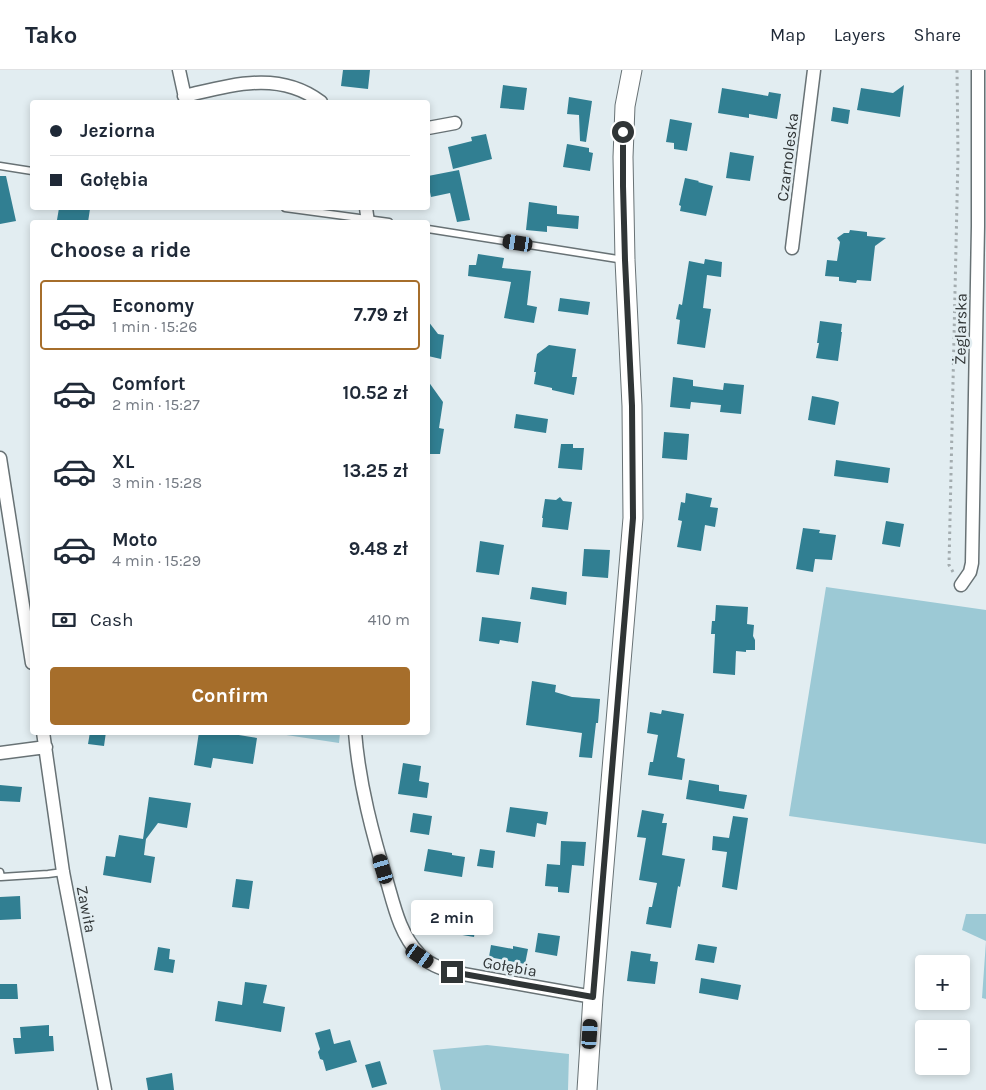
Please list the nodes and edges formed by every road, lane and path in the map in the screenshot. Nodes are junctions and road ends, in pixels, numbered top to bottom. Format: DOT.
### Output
graph roads {
  1 [pos="178,70"];
  2 [pos="632,70"];
  3 [pos="814,70"];
  4 [pos="957,70"];
  5 [pos="978,70"];
  6 [pos="185,99"];
  7 [pos="318,100"];
  8 [pos="455,123"];
  9 [pos="430,128"];
  10 [pos="0,166"];
  11 [pos="30,171"];
  12 [pos="306,210"];
  13 [pos="367,216"];
  14 [pos="382,220"];
  15 [pos="430,229"];
  16 [pos="792,248"];
  17 [pos="625,260"];
  18 [pos="0,458"];
  19 [pos="961,585"];
  20 [pos="30,650"];
  21 [pos="44,735"];
  22 [pos="355,735"];
  23 [pos="46,747"];
  24 [pos="0,753"];
  25 [pos="0,872"];
  26 [pos="63,872"];
  27 [pos="593,997"];
  28 [pos="104,1090"];
  29 [pos="587,1090"];
  1 -- 6 [label="street"];
  2 -- 17 [label="street"];
  3 -- 16 [label="street, Czarnoleska"];
  4 -- 19 [label="path"];
  5 -- 19 [label="street, Żeglarska"];
  6 -- 7 [label="street"];
  8 -- 9 [label="street"];
  10 -- 11 [label="lane"];
  12 -- 13 [label="lane"];
  13 -- 14 [label="lane"];
  15 -- 17 [label="lane"];
  17 -- 27 [label="street"];
  18 -- 20 [label="street"];
  21 -- 23 [label="street, Zawiła"];
  22 -- 27 [label="street, Gołębia"];
  23 -- 24 [label="street"];
  23 -- 26 [label="street, Zawiła"];
  25 -- 26 [label="lane"];
  26 -- 28 [label="street, Zawiła"];
  27 -- 29 [label="street"];
}
